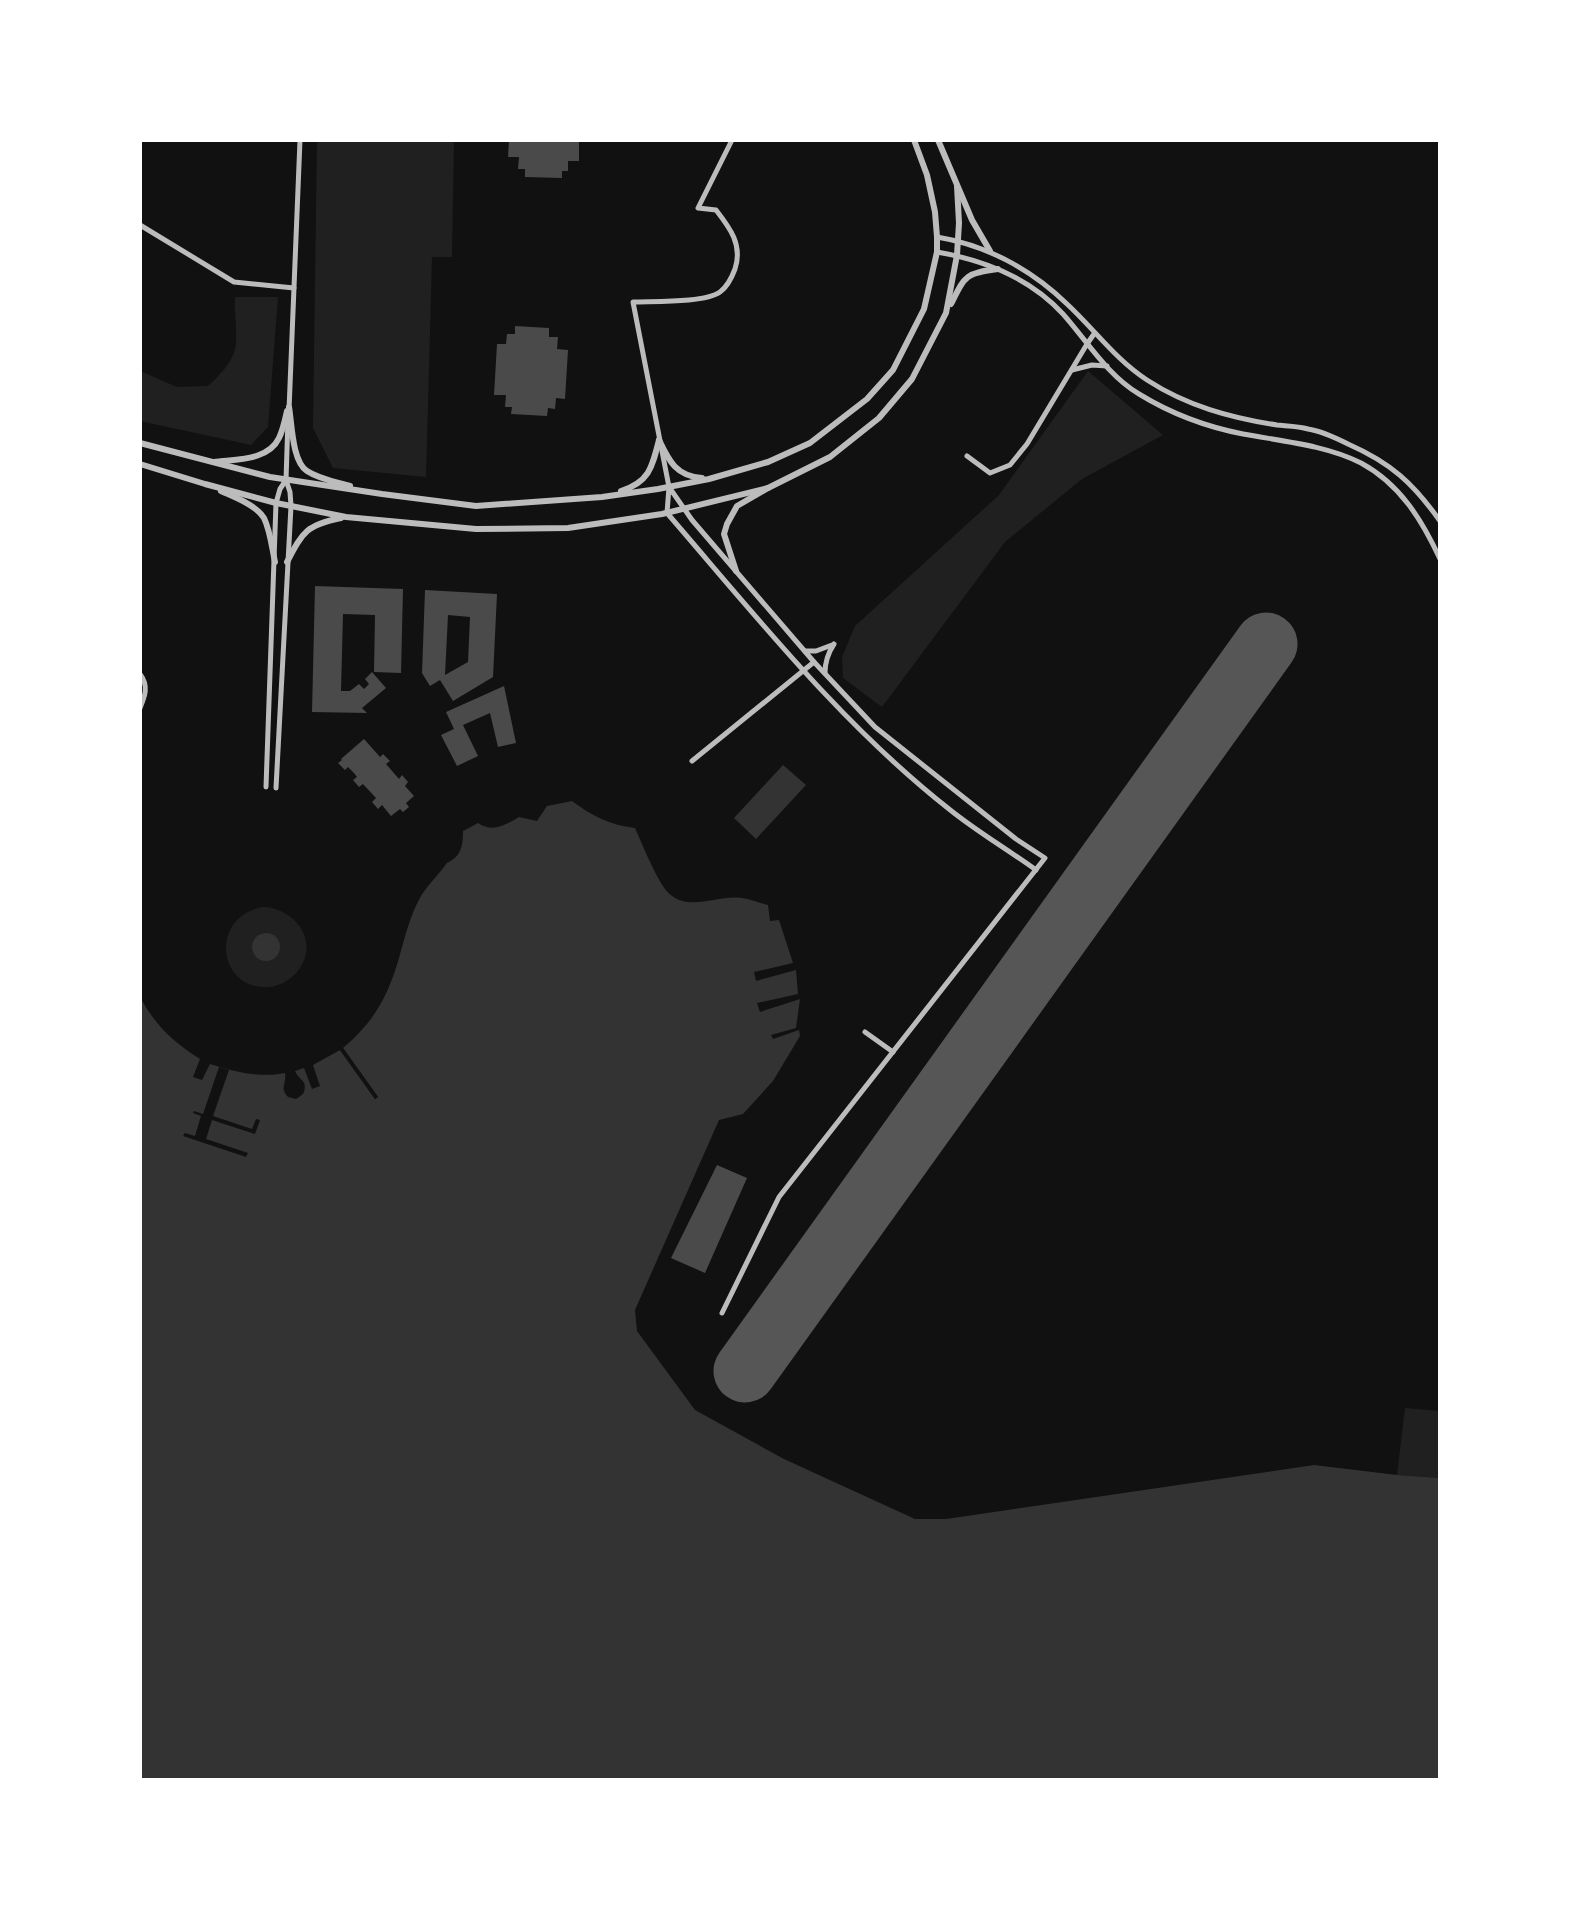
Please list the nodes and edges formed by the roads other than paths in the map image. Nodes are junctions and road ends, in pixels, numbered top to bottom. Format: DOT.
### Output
graph roads {
  1 [pos="300,140"];
  2 [pos="732,140"];
  3 [pos="914,140"];
  4 [pos="938,140"];
  5 [pos="957,186"];
  6 [pos="140,225"];
  7 [pos="937,237"];
  8 [pos="959,241"];
  9 [pos="990,251"];
  10 [pos="937,252"];
  11 [pos="957,255"];
  12 [pos="998,269"];
  13 [pos="294,288"];
  14 [pos="946,313"];
  15 [pos="1094,334"];
  16 [pos="1087,344"];
  17 [pos="1107,366"];
  18 [pos="1071,370"];
  19 [pos="289,407"];
  20 [pos="659,440"];
  21 [pos="140,443"];
  22 [pos="967,456"];
  23 [pos="208,462"];
  24 [pos="140,464"];
  25 [pos="709,479"];
  26 [pos="286,480"];
  27 [pos="205,484"];
  28 [pos="669,487"];
  29 [pos="768,488"];
  30 [pos="382,494"];
  31 [pos="602,497"];
  32 [pos="276,503"];
  33 [pos="291,506"];
  34 [pos="683,509"];
  35 [pos="667,513"];
  36 [pos="346,517"];
  37 [pos="1440,521"];
  38 [pos="1440,559"];
  39 [pos="275,562"];
  40 [pos="287,562"];
  41 [pos="736,571"];
  42 [pos="805,651"];
  43 [pos="814,662"];
  44 [pos="803,671"];
  45 [pos="825,673"];
  46 [pos="140,674"];
  47 [pos="140,708"];
  48 [pos="692,761"];
  49 [pos="266,787"];
  50 [pos="276,788"];
  51 [pos="1036,870"];
  52 [pos="865,1032"];
  53 [pos="893,1052"];
  54 [pos="722,1313"];
  1 -- 13 [label="street"];
  2 -- 20 [label="street"];
  3 -- 7 [label="street"];
  4 -- 5 [label="street"];
  5 -- 8 [label="street"];
  5 -- 9 [label="street"];
  6 -- 13 [label="street"];
  7 -- 8 [label="street"];
  7 -- 10 [label="street"];
  8 -- 9 [label="street"];
  8 -- 11 [label="street"];
  9 -- 15 [label="street"];
  10 -- 11 [label="street"];
  10 -- 25 [label="street"];
  11 -- 12 [label="street"];
  11 -- 14 [label="street"];
  12 -- 14 [label="street"];
  12 -- 16 [label="street"];
  13 -- 19 [label="street"];
  14 -- 29 [label="street"];
  15 -- 16 [label="street"];
  15 -- 37 [label="street"];
  16 -- 17 [label="street"];
  16 -- 18 [label="street"];
  17 -- 18 [label="street"];
  17 -- 38 [label="street"];
  18 -- 22 [label="street"];
  19 -- 23 [label="street"];
  19 -- 26 [label="street"];
  19 -- 30 [label="street"];
  20 -- 25 [label="street"];
  20 -- 28 [label="street"];
  20 -- 31 [label="street"];
  21 -- 23 [label="street"];
  23 -- 26 [label="street"];
  24 -- 27 [label="street"];
  25 -- 28 [label="street"];
  26 -- 30 [label="street"];
  26 -- 32 [label="street"];
  26 -- 33 [label="street"];
  27 -- 32 [label="street"];
  27 -- 39 [label="street"];
  28 -- 31 [label="street"];
  28 -- 34 [label="street"];
  28 -- 35 [label="street"];
  29 -- 34 [label="street"];
  29 -- 41 [label="street"];
  30 -- 31 [label="street"];
  32 -- 33 [label="street"];
  32 -- 39 [label="street"];
  33 -- 36 [label="street"];
  33 -- 40 [label="street"];
  34 -- 35 [label="street"];
  34 -- 41 [label="street"];
  35 -- 36 [label="street"];
  35 -- 44 [label="street"];
  36 -- 40 [label="street"];
  39 -- 49 [label="street"];
  40 -- 50 [label="street"];
  41 -- 42 [label="street"];
  42 -- 43 [label="street"];
  42 -- 45 [label="street"];
  43 -- 44 [label="street"];
  43 -- 45 [label="street"];
  44 -- 48 [label="street"];
  44 -- 51 [label="street"];
  45 -- 51 [label="street"];
  46 -- 47 [label="street"];
  51 -- 53 [label="street"];
  52 -- 53 [label="street"];
  53 -- 54 [label="street"];
}
